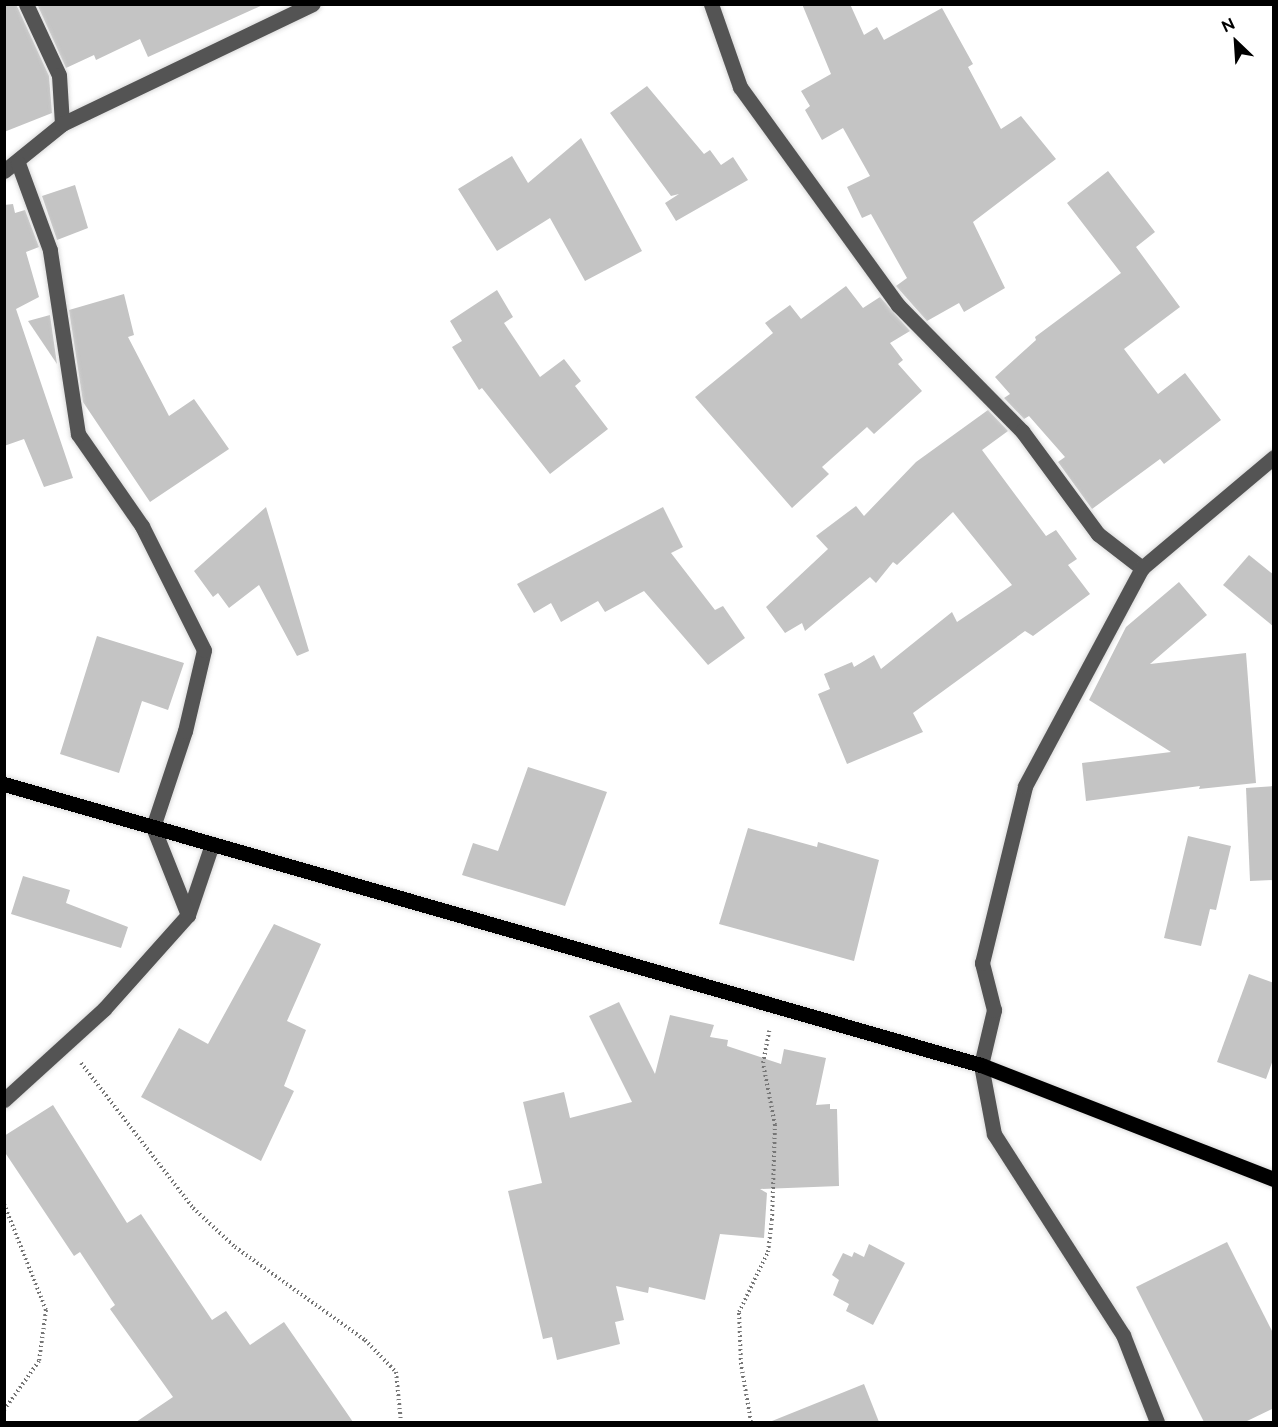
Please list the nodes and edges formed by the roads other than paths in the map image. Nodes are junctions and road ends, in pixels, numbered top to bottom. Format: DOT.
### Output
graph roads {
  1 [pos="26,4"];
  2 [pos="313,4"];
  3 [pos="711,4"];
  4 [pos="62,124"];
  5 [pos="11,167"];
  6 [pos="1274,458"];
  7 [pos="1142,568"];
  8 [pos="4,784"];
  9 [pos="153,827"];
  10 [pos="212,844"];
  11 [pos="189,915"];
  12 [pos="981,1065"];
  13 [pos="4,1100"];
  14 [pos="1274,1179"];
  15 [pos="1157,1422"];
  1 -- 4 [label="street"];
  2 -- 4 [label="street"];
  3 -- 7 [label="street"];
  4 -- 5 [label="street"];
  5 -- 9 [label="street"];
  6 -- 7 [label="street"];
  7 -- 12 [label="street"];
  8 -- 9 [label="main road"];
  9 -- 10 [label="main road"];
  9 -- 11 [label="street"];
  10 -- 11 [label="street"];
  10 -- 12 [label="main road"];
  11 -- 13 [label="street"];
  12 -- 14 [label="main road"];
  12 -- 15 [label="street"];
}
